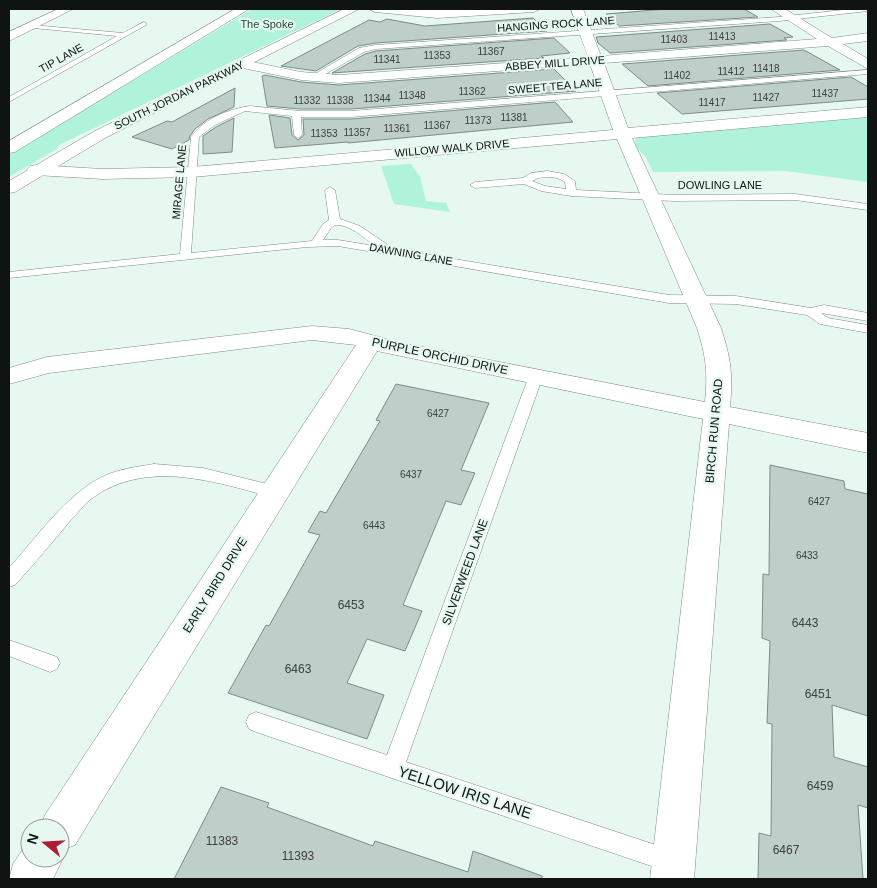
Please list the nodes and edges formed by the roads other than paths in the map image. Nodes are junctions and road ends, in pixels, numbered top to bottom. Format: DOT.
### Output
graph roads {
  1 [pos="67,9"];
  2 [pos="242,9"];
  3 [pos="353,9"];
  4 [pos="375,9"];
  5 [pos="534,9"];
  6 [pos="577,9"];
  7 [pos="777,9"];
  8 [pos="868,9"];
  9 [pos="424,11"];
  10 [pos="792,18"];
  11 [pos="144,24"];
  12 [pos="33,26"];
  13 [pos="586,32"];
  14 [pos="125,35"];
  15 [pos="9,37"];
  16 [pos="868,37"];
  17 [pos="830,42"];
  18 [pos="596,60"];
  19 [pos="243,64"];
  20 [pos="868,65"];
  21 [pos="868,72"];
  22 [pos="312,78"];
  23 [pos="609,93"];
  24 [pos="9,100"];
  25 [pos="244,108"];
  26 [pos="868,112"];
  27 [pos="296,113"];
  28 [pos="622,133"];
  29 [pos="298,135"];
  30 [pos="9,148"];
  31 [pos="36,170"];
  32 [pos="192,172"];
  33 [pos="526,181"];
  34 [pos="475,185"];
  35 [pos="9,188"];
  36 [pos="330,190"];
  37 [pos="571,193"];
  38 [pos="651,196"];
  39 [pos="868,207"];
  40 [pos="335,222"];
  41 [pos="316,243"];
  42 [pos="389,251"];
  43 [pos="185,256"];
  44 [pos="9,275"];
  45 [pos="696,299"];
  46 [pos="811,312"];
  47 [pos="868,317"];
  48 [pos="868,329"];
  49 [pos="370,341"];
  50 [pos="9,376"];
  51 [pos="536,376"];
  52 [pos="716,412"];
  53 [pos="868,443"];
  54 [pos="275,492"];
  55 [pos="9,580"];
  56 [pos="9,648"];
  57 [pos="50,663"];
  58 [pos="256,722"];
  59 [pos="393,768"];
  60 [pos="68,818"];
  61 [pos="35,868"];
  62 [pos="672,870"];
  63 [pos="28,879"];
  1 -- 12 [label="street"];
  2 -- 30 [label="street"];
  3 -- 19 [label="street, SOUTH JORDAN PARKWAY"];
  4 -- 9 [label="street"];
  5 -- 9 [label="street"];
  6 -- 13 [label="street, BIRCH RUN ROAD"];
  7 -- 10 [label="street"];
  8 -- 10 [label="lane, HANGING ROCK LANE"];
  10 -- 13 [label="lane, HANGING ROCK LANE"];
  10 -- 17 [label="street"];
  11 -- 14 [label="lane, TIP LANE"];
  12 -- 14 [label="lane, TIP LANE"];
  12 -- 15 [label="street"];
  13 -- 18 [label="street, BIRCH RUN ROAD"];
  13 -- 22 [label="lane, HANGING ROCK LANE"];
  14 -- 24 [label="lane, TIP LANE"];
  16 -- 17 [label="street, ABBEY MILL DRIVE"];
  17 -- 18 [label="street, ABBEY MILL DRIVE"];
  17 -- 20 [label="street"];
  18 -- 22 [label="street, ABBEY MILL DRIVE"];
  18 -- 23 [label="street, BIRCH RUN ROAD"];
  19 -- 22 [label="street, ABBEY MILL DRIVE"];
  19 -- 31 [label="street, SOUTH JORDAN PARKWAY"];
  21 -- 23 [label="lane, SWEET TEA LANE"];
  23 -- 27 [label="lane, SWEET TEA LANE"];
  23 -- 28 [label="street, BIRCH RUN ROAD"];
  25 -- 27 [label="lane, SWEET TEA LANE"];
  25 -- 32 [label="lane, MIRAGE LANE"];
  26 -- 28 [label="street, WILLOW WALK DRIVE"];
  27 -- 29 [label="lane"];
  28 -- 32 [label="street, WILLOW WALK DRIVE"];
  28 -- 38 [label="street, BIRCH RUN ROAD"];
  31 -- 32 [label="street, WILLOW WALK DRIVE"];
  31 -- 35 [label="street, SOUTH JORDAN PARKWAY"];
  32 -- 43 [label="lane, MIRAGE LANE"];
  33 -- 34 [label="lane, DOWLING LANE"];
  33 -- 37 [label="lane, DOWLING LANE"];
  33 -- 37 [label="lane, DOWLING LANE"];
  36 -- 40 [label="lane"];
  37 -- 38 [label="lane, DOWLING LANE"];
  38 -- 39 [label="lane, DOWLING LANE"];
  38 -- 45 [label="street, BIRCH RUN ROAD"];
  40 -- 41 [label="lane"];
  40 -- 42 [label="lane"];
  41 -- 42 [label="lane, DAWNING LANE"];
  41 -- 43 [label="lane, DAWNING LANE"];
  42 -- 45 [label="lane, DAWNING LANE"];
  43 -- 44 [label="lane, DAWNING LANE"];
  45 -- 46 [label="lane, DAWNING LANE"];
  45 -- 52 [label="street, BIRCH RUN ROAD"];
  46 -- 47 [label="lane, DAWNING LANE"];
  46 -- 48 [label="lane, DAWNING LANE"];
  49 -- 50 [label="street, PURPLE ORCHID DRIVE"];
  49 -- 51 [label="street, PURPLE ORCHID DRIVE"];
  49 -- 54 [label="street, EARLY BIRD DRIVE"];
  51 -- 52 [label="street, PURPLE ORCHID DRIVE"];
  51 -- 59 [label="lane, SILVERWEED LANE"];
  52 -- 53 [label="street, PURPLE ORCHID DRIVE"];
  52 -- 62 [label="street, BIRCH RUN ROAD"];
  54 -- 55 [label="lane"];
  54 -- 60 [label="street, EARLY BIRD DRIVE"];
  56 -- 57 [label="lane"];
  58 -- 59 [label="lane, YELLOW IRIS LANE"];
  59 -- 62 [label="lane, YELLOW IRIS LANE"];
  61 -- 63 [label="street"];
}
